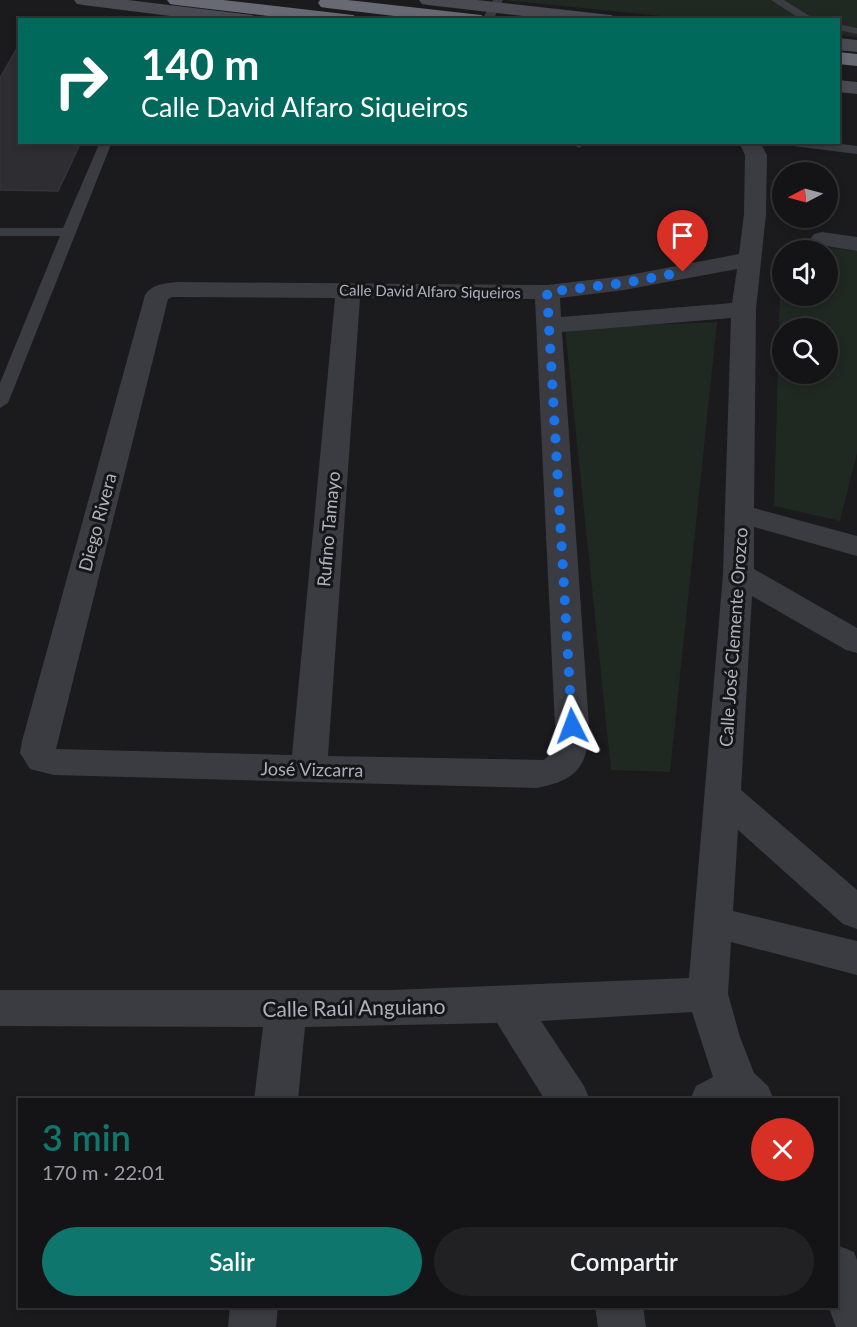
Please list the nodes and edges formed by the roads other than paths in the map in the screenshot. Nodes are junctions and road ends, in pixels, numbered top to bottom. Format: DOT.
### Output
graph roads {
  1 [pos="83,0"];
  2 [pos="176,0"];
  3 [pos="305,0"];
  4 [pos="428,0"];
  5 [pos="776,0"];
  6 [pos="493,9"];
  7 [pos="157,14"];
  8 [pos="519,15"];
  9 [pos="220,18"];
  10 [pos="335,18"];
  11 [pos="463,18"];
  12 [pos="574,18"];
  13 [pos="808,18"];
  14 [pos="840,27"];
  15 [pos="857,31"];
  16 [pos="840,44"];
  17 [pos="857,46"];
  18 [pos="840,58"];
  19 [pos="857,60"];
  20 [pos="105,144"];
  21 [pos="809,144"];
  22 [pos="759,146"];
  23 [pos="857,150"];
  24 [pos="0,232"];
  25 [pos="68,232"];
  26 [pos="822,239"];
  27 [pos="857,244"];
  28 [pos="750,259"];
  29 [pos="178,289"];
  30 [pos="348,290"];
  31 [pos="547,292"];
  32 [pos="744,309"];
  33 [pos="548,326"];
  34 [pos="0,404"];
  35 [pos="741,514"];
  36 [pos="857,546"];
  37 [pos="738,574"];
  38 [pos="857,640"];
  39 [pos="54,762"];
  40 [pos="309,768"];
  41 [pos="722,795"];
  42 [pos="857,913"];
  43 [pos="714,922"];
  44 [pos="857,957"];
  45 [pos="708,994"];
  46 [pos="508,1005"];
  47 [pos="0,1008"];
  48 [pos="286,1009"];
  49 [pos="734,1095"];
  50 [pos="276,1098"];
  51 [pos="568,1098"];
  52 [pos="838,1271"];
  53 [pos="254,1308"];
  54 [pos="619,1308"];
  55 [pos="857,1319"];
  56 [pos="252,1327"];
  57 [pos="622,1327"];
  1 -- 7 [label="street"];
  2 -- 10 [label="highway"];
  3 -- 11 [label="highway"];
  4 -- 6 [label="street"];
  5 -- 13 [label="lane"];
  6 -- 8 [label="street"];
  7 -- 9 [label="street"];
  8 -- 12 [label="street"];
  14 -- 15 [label="lane"];
  16 -- 17 [label="street"];
  18 -- 19 [label="highway"];
  20 -- 25 [label="lane"];
  21 -- 23 [label="lane"];
  22 -- 28 [label="street, Calle José Clemente Orozco"];
  24 -- 25 [label="lane"];
  25 -- 34 [label="lane"];
  26 -- 27 [label="street"];
  28 -- 31 [label="street, Calle David Alfaro Siqueiros"];
  28 -- 32 [label="street, Calle José Clemente Orozco"];
  29 -- 30 [label="street, Calle David Alfaro Siqueiros"];
  29 -- 39 [label="street, Diego Rivera"];
  30 -- 31 [label="street, Calle David Alfaro Siqueiros"];
  30 -- 40 [label="street, Rufino Tamayo"];
  31 -- 33 [label="street"];
  32 -- 33 [label="street"];
  32 -- 35 [label="street, Calle José Clemente Orozco"];
  33 -- 40 [label="street, José Vizcarra"];
  35 -- 36 [label="street"];
  35 -- 37 [label="street, Calle José Clemente Orozco"];
  37 -- 38 [label="street"];
  37 -- 41 [label="street, Calle José Clemente Orozco"];
  39 -- 40 [label="street, José Vizcarra"];
  41 -- 42 [label="street"];
  41 -- 43 [label="street, Calle José Clemente Orozco"];
  43 -- 44 [label="street"];
  43 -- 45 [label="street, Calle José Clemente Orozco"];
  45 -- 46 [label="street, Calle Raúl Anguiano"];
  45 -- 49 [label="street, Calle José Clemente Orozco"];
  46 -- 48 [label="street, Calle Raúl Anguiano"];
  46 -- 51 [label="street"];
  47 -- 48 [label="street, Calle Raúl Anguiano"];
  48 -- 50 [label="street"];
  52 -- 55 [label="street"];
  53 -- 56 [label="street"];
  54 -- 57 [label="street"];
}
